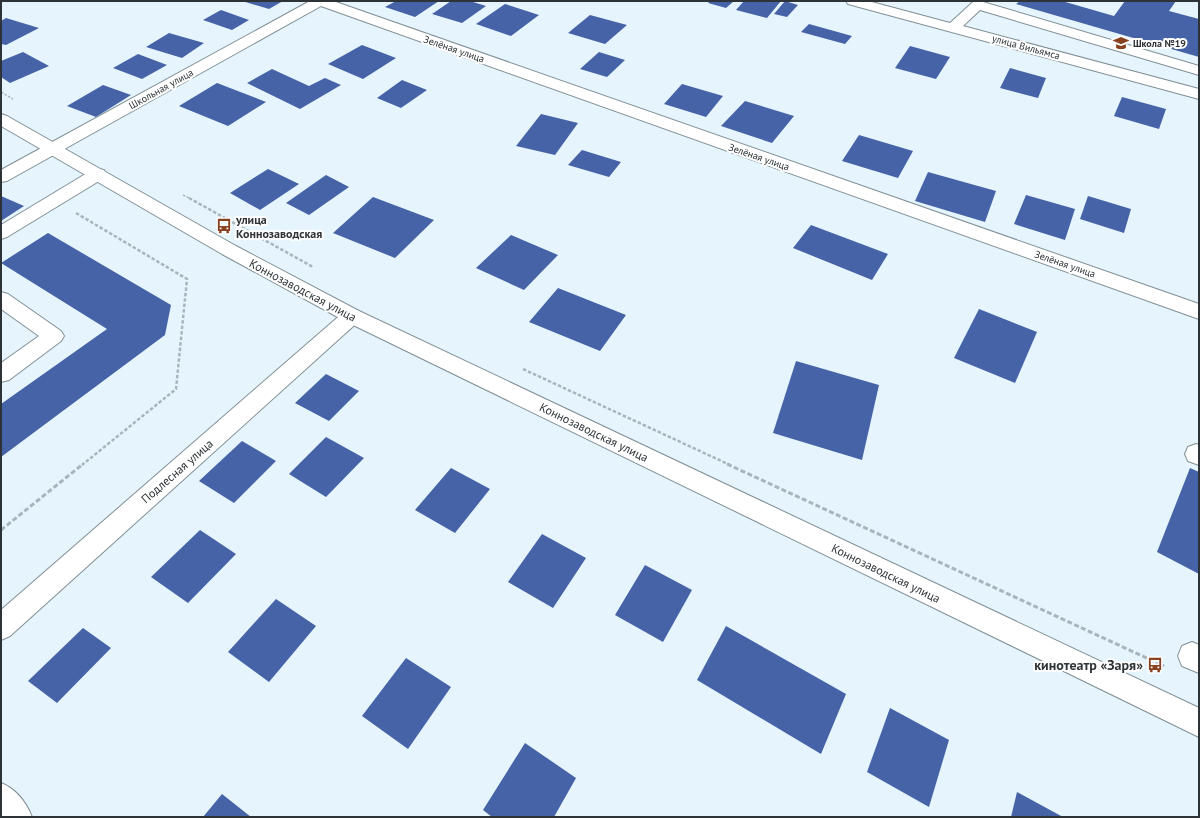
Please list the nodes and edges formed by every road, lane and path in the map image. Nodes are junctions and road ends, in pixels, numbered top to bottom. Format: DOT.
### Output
graph roads {
  1 [pos="320,1"];
  2 [pos="854,1"];
  3 [pos="980,3"];
  4 [pos="953,28"];
  5 [pos="1199,70"];
  6 [pos="1,92"];
  7 [pos="1199,94"];
  8 [pos="14,100"];
  9 [pos="1,119"];
  10 [pos="54,148"];
  11 [pos="98,174"];
  12 [pos="1,177"];
  13 [pos="178,192"];
  14 [pos="55,200"];
  15 [pos="1,233"];
  16 [pos="315,267"];
  17 [pos="1,299"];
  18 [pos="1199,312"];
  19 [pos="352,316"];
  20 [pos="521,368"];
  21 [pos="1,374"];
  22 [pos="1,530"];
  23 [pos="1,627"];
  24 [pos="1187,662"];
  25 [pos="1199,723"];
  26 [pos="1,798"];
  27 [pos="17,817"];
  1 -- 10 [label="street, Школьная улица"];
  1 -- 18 [label="street, Зелёная улица"];
  2 -- 4 [label="street, улица Вильямса"];
  3 -- 4 [label="street"];
  3 -- 5 [label="street"];
  4 -- 7 [label="street, улица Вильямса"];
  6 -- 8 [label="path"];
  9 -- 10 [label="street, Коннозаводская улица"];
  10 -- 11 [label="street, Коннозаводская улица"];
  10 -- 12 [label="street, Школьная улица"];
  11 -- 14 [label="street"];
  11 -- 19 [label="street, Коннозаводская улица"];
  13 -- 16 [label="path"];
  14 -- 15 [label="street"];
  14 -- 22 [label="path"];
  17 -- 21 [label="street"];
  19 -- 23 [label="street, Подлесная улица"];
  19 -- 25 [label="street, Коннозаводская улица"];
  20 -- 24 [label="path"];
  26 -- 27 [label="street"];
}
